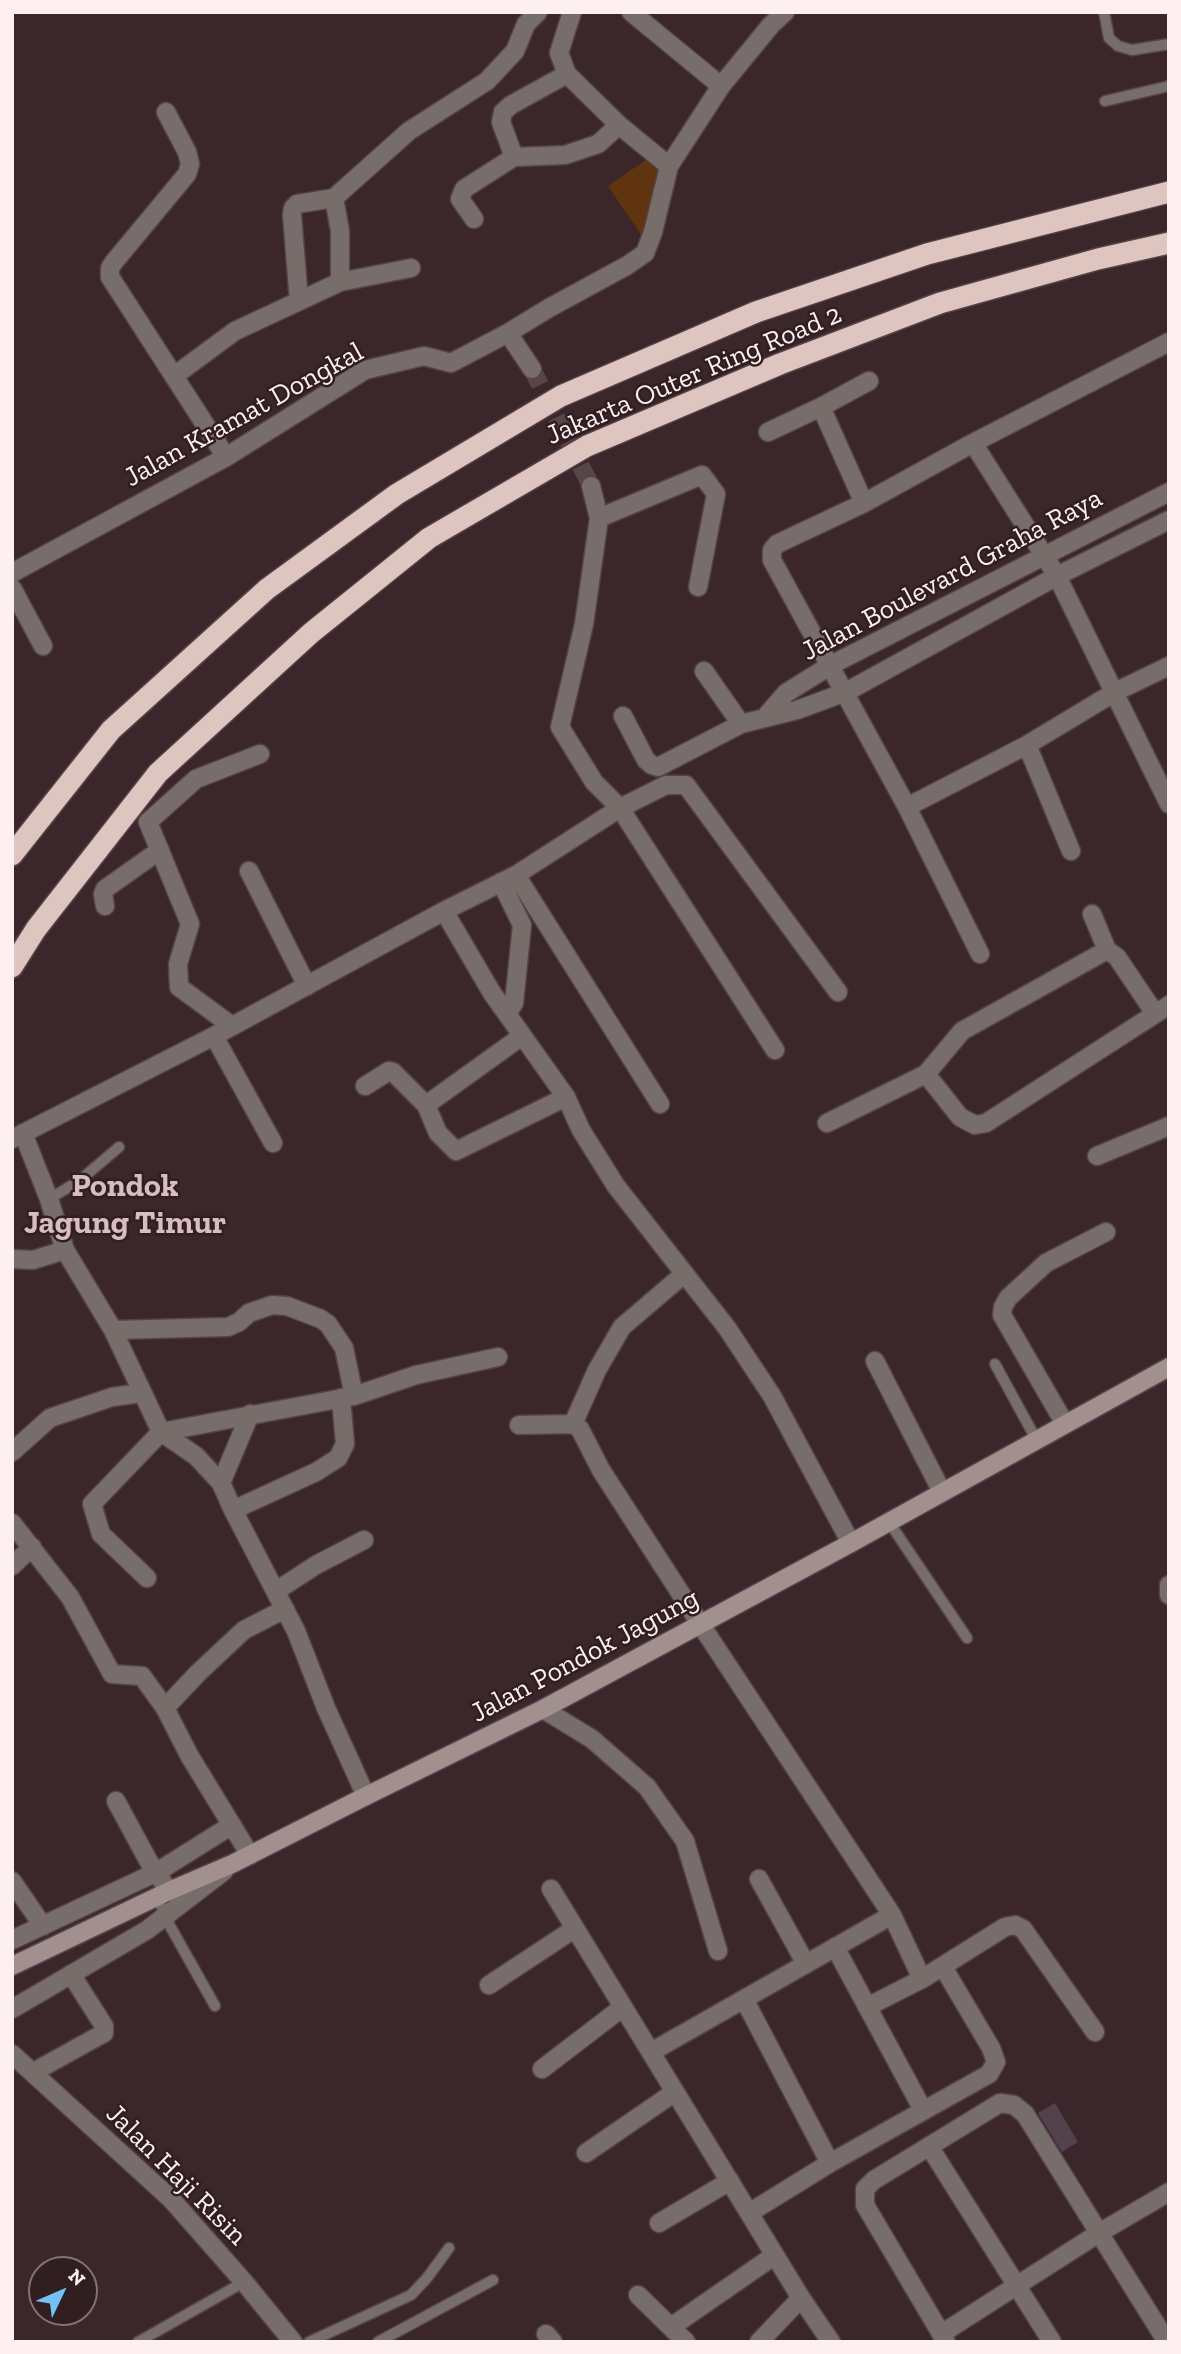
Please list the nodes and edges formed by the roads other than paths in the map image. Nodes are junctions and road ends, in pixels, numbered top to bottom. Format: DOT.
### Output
graph roads {
  1 [pos="538,12"];
  2 [pos="572,12"];
  3 [pos="631,12"];
  4 [pos="785,12"];
  5 [pos="1104,12"];
  6 [pos="1169,44"];
  7 [pos="567,74"];
  8 [pos="721,86"];
  9 [pos="1169,86"];
  10 [pos="1105,101"];
  11 [pos="166,112"];
  12 [pos="620,125"];
  13 [pos="514,157"];
  14 [pos="668,166"];
  15 [pos="1169,192"];
  16 [pos="334,198"];
  17 [pos="474,219"];
  18 [pos="1169,243"];
  19 [pos="411,268"];
  20 [pos="340,282"];
  21 [pos="299,301"];
  22 [pos="508,333"];
  23 [pos="1169,342"];
  24 [pos="532,369"];
  25 [pos="174,376"];
  26 [pos="869,381"];
  27 [pos="821,407"];
  28 [pos="768,432"];
  29 [pos="973,443"];
  30 [pos="226,457"];
  31 [pos="591,486"];
  32 [pos="1169,492"];
  33 [pos="864,503"];
  34 [pos="599,517"];
  35 [pos="1169,520"];
  36 [pos="1044,554"];
  37 [pos="12,573"];
  38 [pos="1056,576"];
  39 [pos="698,587"];
  40 [pos="12,588"];
  41 [pos="43,646"];
  42 [pos="831,665"];
  43 [pos="1169,666"];
  44 [pos="704,671"];
  45 [pos="846,692"];
  46 [pos="1115,692"];
  47 [pos="767,715"];
  48 [pos="623,716"];
  49 [pos="741,724"];
  50 [pos="1027,745"];
  51 [pos="260,754"];
  52 [pos="1169,804"];
  53 [pos="907,807"];
  54 [pos="620,808"];
  55 [pos="160,850"];
  56 [pos="1071,851"];
  57 [pos="12,855"];
  58 [pos="249,870"];
  59 [pos="509,878"];
  60 [pos="105,906"];
  61 [pos="444,911"];
  62 [pos="1092,914"];
  63 [pos="1107,950"];
  64 [pos="979,954"];
  65 [pos="12,967"];
  66 [pos="307,986"];
  67 [pos="838,992"];
  68 [pos="1162,1009"];
  69 [pos="507,1014"];
  70 [pos="232,1026"];
  71 [pos="214,1036"];
  72 [pos="522,1036"];
  73 [pos="775,1050"];
  74 [pos="926,1074"];
  75 [pos="365,1086"];
  76 [pos="566,1097"];
  77 [pos="660,1104"];
  78 [pos="426,1105"];
  79 [pos="827,1123"];
  80 [pos="1169,1126"];
  81 [pos="18,1136"];
  82 [pos="273,1143"];
  83 [pos="119,1147"];
  84 [pos="1097,1156"];
  85 [pos="49,1199"];
  86 [pos="1106,1231"];
  87 [pos="65,1250"];
  88 [pos="12,1259"];
  89 [pos="684,1274"];
  90 [pos="113,1330"];
  91 [pos="498,1357"];
  92 [pos="875,1361"];
  93 [pos="995,1364"];
  94 [pos="1169,1367"];
  95 [pos="141,1392"];
  96 [pos="347,1397"];
  97 [pos="250,1414"];
  98 [pos="573,1424"];
  99 [pos="1065,1424"];
  100 [pos="520,1425"];
  101 [pos="161,1432"];
  102 [pos="1036,1439"];
  103 [pos="12,1452"];
  104 [pos="221,1483"];
  105 [pos="942,1492"];
  106 [pos="233,1510"];
  107 [pos="12,1522"];
  108 [pos="888,1522"];
  109 [pos="363,1541"];
  110 [pos="851,1544"];
  111 [pos="32,1547"];
  112 [pos="12,1566"];
  113 [pos="147,1578"];
  114 [pos="1169,1585"];
  115 [pos="276,1591"];
  116 [pos="1169,1595"];
  117 [pos="285,1609"];
  118 [pos="701,1625"];
  119 [pos="967,1638"];
  120 [pos="166,1708"];
  121 [pos="543,1709"];
  122 [pos="366,1796"];
  123 [pos="116,1801"];
  124 [pos="232,1825"];
  125 [pos="250,1855"];
  126 [pos="232,1864"];
  127 [pos="157,1872"];
  128 [pos="759,1878"];
  129 [pos="12,1881"];
  130 [pos="551,1889"];
  131 [pos="163,1894"];
  132 [pos="892,1915"];
  133 [pos="166,1916"];
  134 [pos="43,1926"];
  135 [pos="574,1928"];
  136 [pos="12,1940"];
  137 [pos="835,1947"];
  138 [pos="718,1951"];
  139 [pos="806,1964"];
  140 [pos="12,1966"];
  141 [pos="943,1967"];
  142 [pos="72,1974"];
  143 [pos="922,1979"];
  144 [pos="489,1985"];
  145 [pos="744,1999"];
  146 [pos="215,2006"];
  147 [pos="623,2007"];
  148 [pos="867,2007"];
  149 [pos="12,2009"];
  150 [pos="1095,2032"];
  151 [pos="651,2052"];
  152 [pos="12,2054"];
  153 [pos="39,2069"];
  154 [pos="542,2069"];
  155 [pos="675,2092"];
  156 [pos="923,2110"];
  157 [pos="929,2146"];
  158 [pos="586,2153"];
  159 [pos="830,2163"];
  160 [pos="730,2182"];
  161 [pos="1169,2192"];
  162 [pos="749,2213"];
  163 [pos="659,2223"];
  164 [pos="1099,2233"];
  165 [pos="449,2248"];
  166 [pos="775,2255"];
  167 [pos="493,2280"];
  168 [pos="244,2282"];
  169 [pos="1017,2285"];
  170 [pos="638,2295"];
  171 [pos="801,2298"];
  172 [pos="671,2327"];
  173 [pos="943,2338"];
  174 [pos="138,2342"];
  175 [pos="293,2342"];
  176 [pos="309,2342"];
  177 [pos="378,2342"];
  178 [pos="686,2342"];
  179 [pos="760,2342"];
  180 [pos="831,2342"];
  181 [pos="1052,2342"];
  182 [pos="1167,2342"];
  1 -- 16 [label="street"];
  2 -- 7 [label="street"];
  3 -- 8 [label="street"];
  4 -- 8 [label="street, Jalan Kramat Dongkal"];
  5 -- 6 [label="lane"];
  7 -- 12 [label="street"];
  7 -- 13 [label="street"];
  8 -- 14 [label="street, Jalan Kramat Dongkal"];
  9 -- 10 [label="lane"];
  11 -- 25 [label="street"];
  12 -- 13 [label="street"];
  12 -- 14 [label="street"];
  13 -- 17 [label="street"];
  14 -- 22 [label="street, Jalan Kramat Dongkal"];
  15 -- 57 [label="highway, Jakarta Outer Ring Road 2"];
  16 -- 20 [label="street"];
  16 -- 21 [label="street"];
  18 -- 65 [label="highway, Jakarta Outer Ring Road 2"];
  19 -- 20 [label="street"];
  20 -- 21 [label="street"];
  21 -- 25 [label="street"];
  22 -- 24 [label="street"];
  22 -- 30 [label="street, Jalan Kramat Dongkal"];
  23 -- 29 [label="street"];
  25 -- 30 [label="street"];
  26 -- 27 [label="street"];
  27 -- 28 [label="street"];
  27 -- 33 [label="street"];
  29 -- 33 [label="street"];
  29 -- 36 [label="street"];
  30 -- 37 [label="street, Jalan Kramat Dongkal"];
  31 -- 34 [label="street"];
  32 -- 36 [label="street, Jalan Boulevard Graha Raya"];
  33 -- 42 [label="street"];
  34 -- 39 [label="street"];
  34 -- 54 [label="street"];
  35 -- 38 [label="street, Jalan Boulevard Graha Raya"];
  36 -- 38 [label="street"];
  36 -- 42 [label="street, Jalan Boulevard Graha Raya"];
  38 -- 45 [label="street, Jalan Boulevard Graha Raya"];
  38 -- 46 [label="street"];
  40 -- 41 [label="street"];
  42 -- 45 [label="street"];
  42 -- 47 [label="street, Jalan Boulevard Graha Raya"];
  43 -- 46 [label="street"];
  44 -- 49 [label="street"];
  45 -- 47 [label="street, Jalan Boulevard Graha Raya"];
  45 -- 53 [label="street"];
  46 -- 50 [label="street"];
  46 -- 52 [label="street"];
  47 -- 49 [label="street, Jalan Boulevard Graha Raya"];
  48 -- 49 [label="street, Jalan Boulevard Graha Raya"];
  50 -- 53 [label="street"];
  50 -- 56 [label="street"];
  51 -- 55 [label="street"];
  53 -- 64 [label="street"];
  54 -- 59 [label="street"];
  54 -- 67 [label="street"];
  54 -- 73 [label="street"];
  55 -- 60 [label="street"];
  55 -- 70 [label="street"];
  58 -- 66 [label="street"];
  59 -- 61 [label="street"];
  59 -- 69 [label="street"];
  59 -- 77 [label="street"];
  61 -- 66 [label="street"];
  61 -- 69 [label="street"];
  62 -- 63 [label="street"];
  63 -- 68 [label="street"];
  63 -- 74 [label="street"];
  66 -- 70 [label="street"];
  68 -- 74 [label="street"];
  69 -- 72 [label="street"];
  70 -- 71 [label="street"];
  71 -- 81 [label="street"];
  71 -- 82 [label="street"];
  72 -- 76 [label="street"];
  72 -- 78 [label="street"];
  74 -- 79 [label="street"];
  75 -- 78 [label="street"];
  76 -- 78 [label="street"];
  76 -- 89 [label="street"];
  80 -- 84 [label="street"];
  81 -- 85 [label="street"];
  83 -- 85 [label="lane"];
  85 -- 87 [label="street"];
  86 -- 99 [label="street"];
  87 -- 88 [label="street"];
  87 -- 90 [label="street"];
  89 -- 98 [label="street"];
  89 -- 110 [label="street"];
  90 -- 95 [label="street"];
  90 -- 96 [label="street"];
  91 -- 96 [label="street"];
  92 -- 105 [label="street"];
  93 -- 102 [label="lane"];
  94 -- 99 [label="street, Jalan Pondok Jagung"];
  95 -- 101 [label="street"];
  95 -- 103 [label="street"];
  96 -- 97 [label="street"];
  96 -- 106 [label="street"];
  97 -- 101 [label="street"];
  97 -- 104 [label="street"];
  98 -- 100 [label="street"];
  98 -- 118 [label="street"];
  99 -- 102 [label="street, Jalan Pondok Jagung"];
  101 -- 104 [label="street"];
  101 -- 113 [label="street"];
  102 -- 105 [label="street, Jalan Pondok Jagung"];
  104 -- 106 [label="street"];
  105 -- 108 [label="street, Jalan Pondok Jagung"];
  106 -- 115 [label="street"];
  107 -- 111 [label="street"];
  108 -- 110 [label="street, Jalan Pondok Jagung"];
  108 -- 119 [label="lane"];
  109 -- 115 [label="street"];
  110 -- 118 [label="street, Jalan Pondok Jagung"];
  111 -- 112 [label="street"];
  111 -- 120 [label="street"];
  114 -- 116 [label="street"];
  115 -- 117 [label="street"];
  117 -- 120 [label="street"];
  117 -- 122 [label="street"];
  118 -- 121 [label="street, Jalan Pondok Jagung"];
  118 -- 132 [label="street"];
  120 -- 124 [label="street"];
  121 -- 122 [label="street, Jalan Pondok Jagung"];
  121 -- 138 [label="street"];
  122 -- 125 [label="street, Jalan Pondok Jagung"];
  123 -- 127 [label="street"];
  124 -- 125 [label="street"];
  124 -- 127 [label="street"];
  125 -- 126 [label="street, Jalan Pondok Jagung"];
  126 -- 131 [label="street, Jalan Pondok Jagung"];
  126 -- 133 [label="street"];
  127 -- 131 [label="street"];
  127 -- 134 [label="street"];
  128 -- 139 [label="street"];
  129 -- 134 [label="street"];
  130 -- 135 [label="street"];
  131 -- 133 [label="lane"];
  131 -- 140 [label="street, Jalan Pondok Jagung"];
  132 -- 137 [label="street"];
  132 -- 143 [label="street"];
  133 -- 142 [label="street"];
  133 -- 146 [label="lane"];
  134 -- 136 [label="street"];
  135 -- 144 [label="street"];
  135 -- 147 [label="street"];
  137 -- 139 [label="street"];
  137 -- 148 [label="street"];
  139 -- 145 [label="street"];
  141 -- 143 [label="street"];
  141 -- 150 [label="street"];
  141 -- 156 [label="street"];
  142 -- 149 [label="street"];
  142 -- 153 [label="street"];
  143 -- 148 [label="street"];
  145 -- 151 [label="street"];
  145 -- 159 [label="street"];
  147 -- 151 [label="street"];
  147 -- 154 [label="street"];
  148 -- 156 [label="street"];
  151 -- 155 [label="street"];
  152 -- 168 [label="street, Jalan Haji Risin"];
  155 -- 158 [label="street"];
  155 -- 160 [label="street"];
  156 -- 159 [label="street"];
  157 -- 164 [label="street"];
  157 -- 169 [label="street"];
  157 -- 173 [label="street"];
  159 -- 162 [label="street"];
  160 -- 162 [label="street"];
  160 -- 163 [label="street"];
  161 -- 164 [label="street"];
  162 -- 166 [label="street"];
  164 -- 169 [label="street"];
  164 -- 182 [label="street"];
  165 -- 176 [label="lane"];
  166 -- 171 [label="street"];
  166 -- 172 [label="street"];
  167 -- 177 [label="lane"];
  168 -- 174 [label="lane"];
  168 -- 175 [label="street, Jalan Haji Risin"];
  169 -- 173 [label="street"];
  169 -- 181 [label="street"];
  170 -- 172 [label="street"];
  171 -- 179 [label="street"];
  171 -- 180 [label="street"];
  172 -- 178 [label="street"];
}
